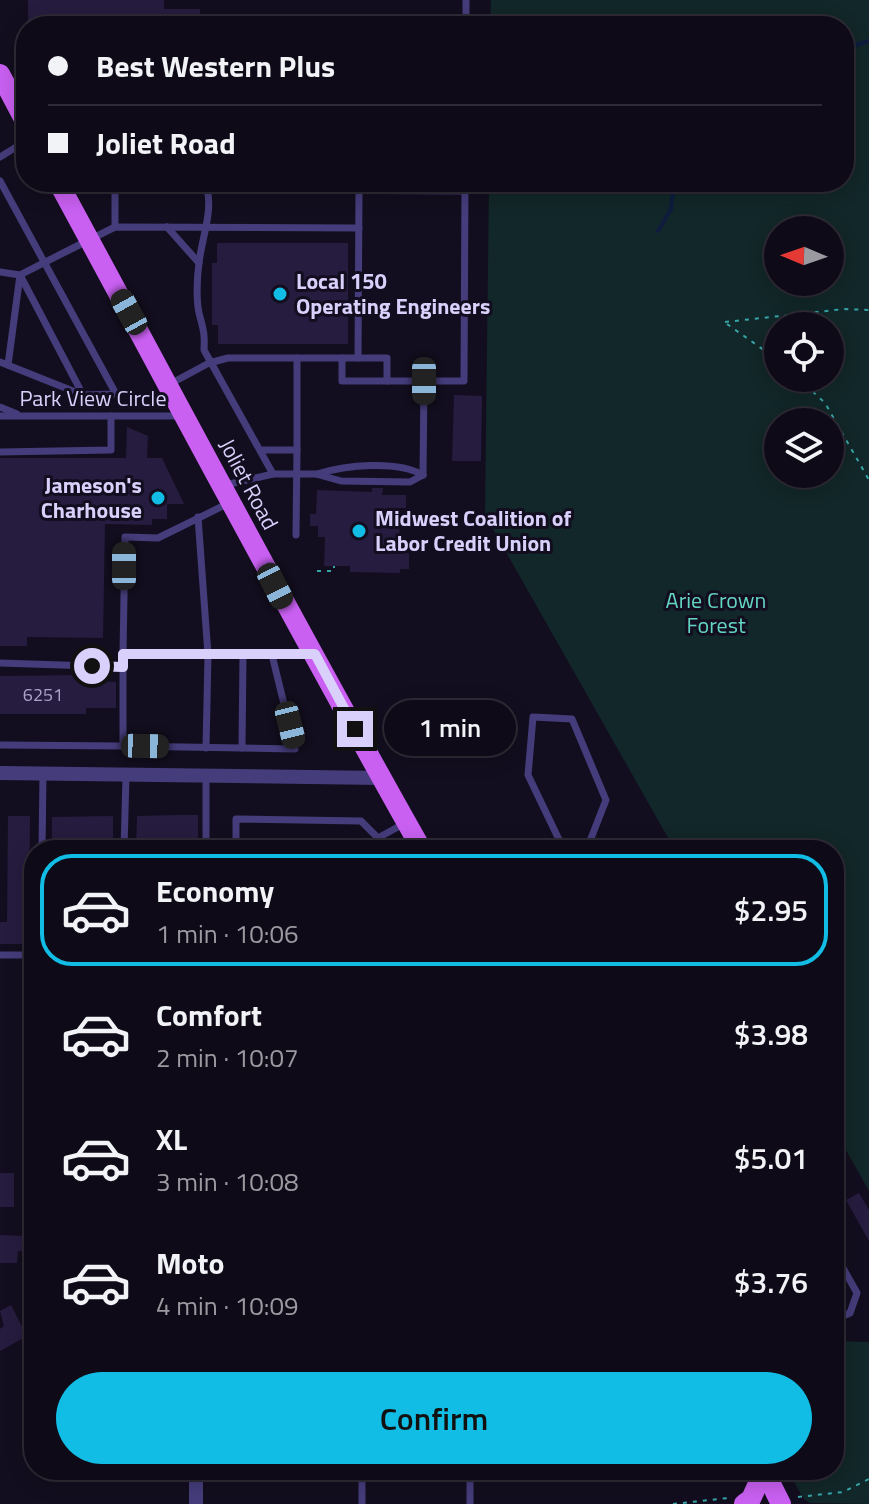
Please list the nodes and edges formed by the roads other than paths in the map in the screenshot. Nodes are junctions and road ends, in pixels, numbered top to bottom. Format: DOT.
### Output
graph roads {
  1 [pos="0,74"];
  2 [pos="16,103"];
  3 [pos="0,181"];
  4 [pos="63,192"];
  5 [pos="115,192"];
  6 [pos="206,192"];
  7 [pos="359,192"];
  8 [pos="465,192"];
  9 [pos="115,227"];
  10 [pos="167,227"];
  11 [pos="207,227"];
  12 [pos="359,228"];
  13 [pos="89,239"];
  14 [pos="46,262"];
  15 [pos="199,263"];
  16 [pos="0,272"];
  17 [pos="20,275"];
  18 [pos="297,358"];
  19 [pos="342,358"];
  20 [pos="358,358"];
  21 [pos="209,363"];
  22 [pos="4,364"];
  23 [pos="387,381"];
  24 [pos="424,381"];
  25 [pos="168,385"];
  26 [pos="83,395"];
  27 [pos="0,407"];
  28 [pos="0,416"];
  29 [pos="23,416"];
  30 [pos="111,416"];
  31 [pos="185,416"];
  32 [pos="261,450"];
  33 [pos="297,450"];
  34 [pos="0,452"];
  35 [pos="273,474"];
  36 [pos="297,474"];
  37 [pos="316,474"];
  38 [pos="423,475"];
  39 [pos="227,493"];
  40 [pos="198,517"];
  41 [pos="296,535"];
  42 [pos="123,654"];
  43 [pos="243,654"];
  44 [pos="315,654"];
  45 [pos="208,655"];
  46 [pos="272,655"];
  47 [pos="0,663"];
  48 [pos="123,667"];
  49 [pos="0,745"];
  50 [pos="123,746"];
  51 [pos="206,748"];
  52 [pos="242,748"];
  53 [pos="0,773"];
  54 [pos="43,774"];
  55 [pos="126,775"];
  56 [pos="206,776"];
  57 [pos="382,778"];
  58 [pos="407,822"];
  59 [pos="378,838"];
  60 [pos="42,840"];
  61 [pos="124,840"];
  62 [pos="206,840"];
  63 [pos="236,840"];
  64 [pos="417,840"];
  65 [pos="559,840"];
  66 [pos="590,840"];
  67 [pos="0,955"];
  68 [pos="24,955"];
  69 [pos="844,1270"];
  70 [pos="844,1316"];
  71 [pos="196,1480"];
  72 [pos="362,1480"];
  73 [pos="470,1480"];
  74 [pos="759,1480"];
  75 [pos="769,1480"];
  76 [pos="780,1501"];
  77 [pos="747,1502"];
  78 [pos="196,1504"];
  79 [pos="362,1504"];
  80 [pos="470,1504"];
  1 -- 2 [label="main road"];
  3 -- 14 [label="lane"];
  4 -- 13 [label="main road, Joliet Road"];
  5 -- 9 [label="lane"];
  6 -- 11 [label="lane"];
  7 -- 12 [label="lane"];
  8 -- 24 [label="lane"];
  9 -- 10 [label="lane"];
  9 -- 13 [label="lane"];
  10 -- 11 [label="lane"];
  10 -- 15 [label="lane"];
  11 -- 12 [label="lane"];
  11 -- 15 [label="lane"];
  12 -- 20 [label="lane"];
  13 -- 14 [label="lane"];
  13 -- 25 [label="main road, Joliet Road"];
  14 -- 17 [label="lane"];
  14 -- 26 [label="lane"];
  15 -- 21 [label="lane"];
  16 -- 17 [label="lane"];
  17 -- 22 [label="lane"];
  17 -- 26 [label="lane"];
  18 -- 19 [label="lane"];
  18 -- 21 [label="lane"];
  18 -- 33 [label="lane"];
  19 -- 20 [label="lane"];
  19 -- 23 [label="lane"];
  20 -- 23 [label="lane"];
  21 -- 25 [label="lane"];
  21 -- 32 [label="lane"];
  22 -- 26 [label="lane"];
  23 -- 24 [label="lane"];
  24 -- 38 [label="lane"];
  25 -- 31 [label="main road, Joliet Road"];
  27 -- 29 [label="lane"];
  28 -- 29 [label="lane, Park View Circle"];
  29 -- 30 [label="lane, Park View Circle"];
  30 -- 31 [label="lane, Park View Circle"];
  30 -- 34 [label="lane"];
  31 -- 39 [label="main road, Joliet Road"];
  32 -- 33 [label="lane"];
  32 -- 35 [label="lane"];
  33 -- 36 [label="lane"];
  35 -- 36 [label="lane"];
  35 -- 39 [label="lane"];
  36 -- 37 [label="lane"];
  36 -- 41 [label="lane"];
  37 -- 38 [label="lane"];
  37 -- 38 [label="lane"];
  39 -- 40 [label="lane"];
  39 -- 44 [label="main road, Joliet Road"];
  40 -- 42 [label="lane"];
  40 -- 45 [label="lane"];
  42 -- 45 [label="lane"];
  42 -- 48 [label="lane"];
  43 -- 45 [label="lane"];
  43 -- 46 [label="lane"];
  43 -- 52 [label="lane"];
  44 -- 46 [label="lane"];
  44 -- 57 [label="main road, Joliet Road"];
  45 -- 51 [label="lane"];
  46 -- 52 [label="lane"];
  47 -- 48 [label="lane"];
  48 -- 50 [label="lane"];
  49 -- 50 [label="lane"];
  50 -- 51 [label="lane"];
  51 -- 52 [label="lane"];
  53 -- 54 [label="street"];
  54 -- 55 [label="street"];
  54 -- 60 [label="lane"];
  55 -- 56 [label="street"];
  55 -- 61 [label="lane"];
  56 -- 57 [label="street"];
  56 -- 62 [label="lane"];
  57 -- 58 [label="main road, Joliet Road"];
  58 -- 59 [label="lane"];
  58 -- 64 [label="main road, Joliet Road"];
  59 -- 63 [label="lane"];
  65 -- 66 [label="lane"];
  67 -- 68 [label="lane"];
  69 -- 70 [label="lane"];
  71 -- 78 [label="street"];
  72 -- 79 [label="lane"];
  73 -- 80 [label="lane"];
  74 -- 77 [label="main road"];
  75 -- 76 [label="main road"];
}
